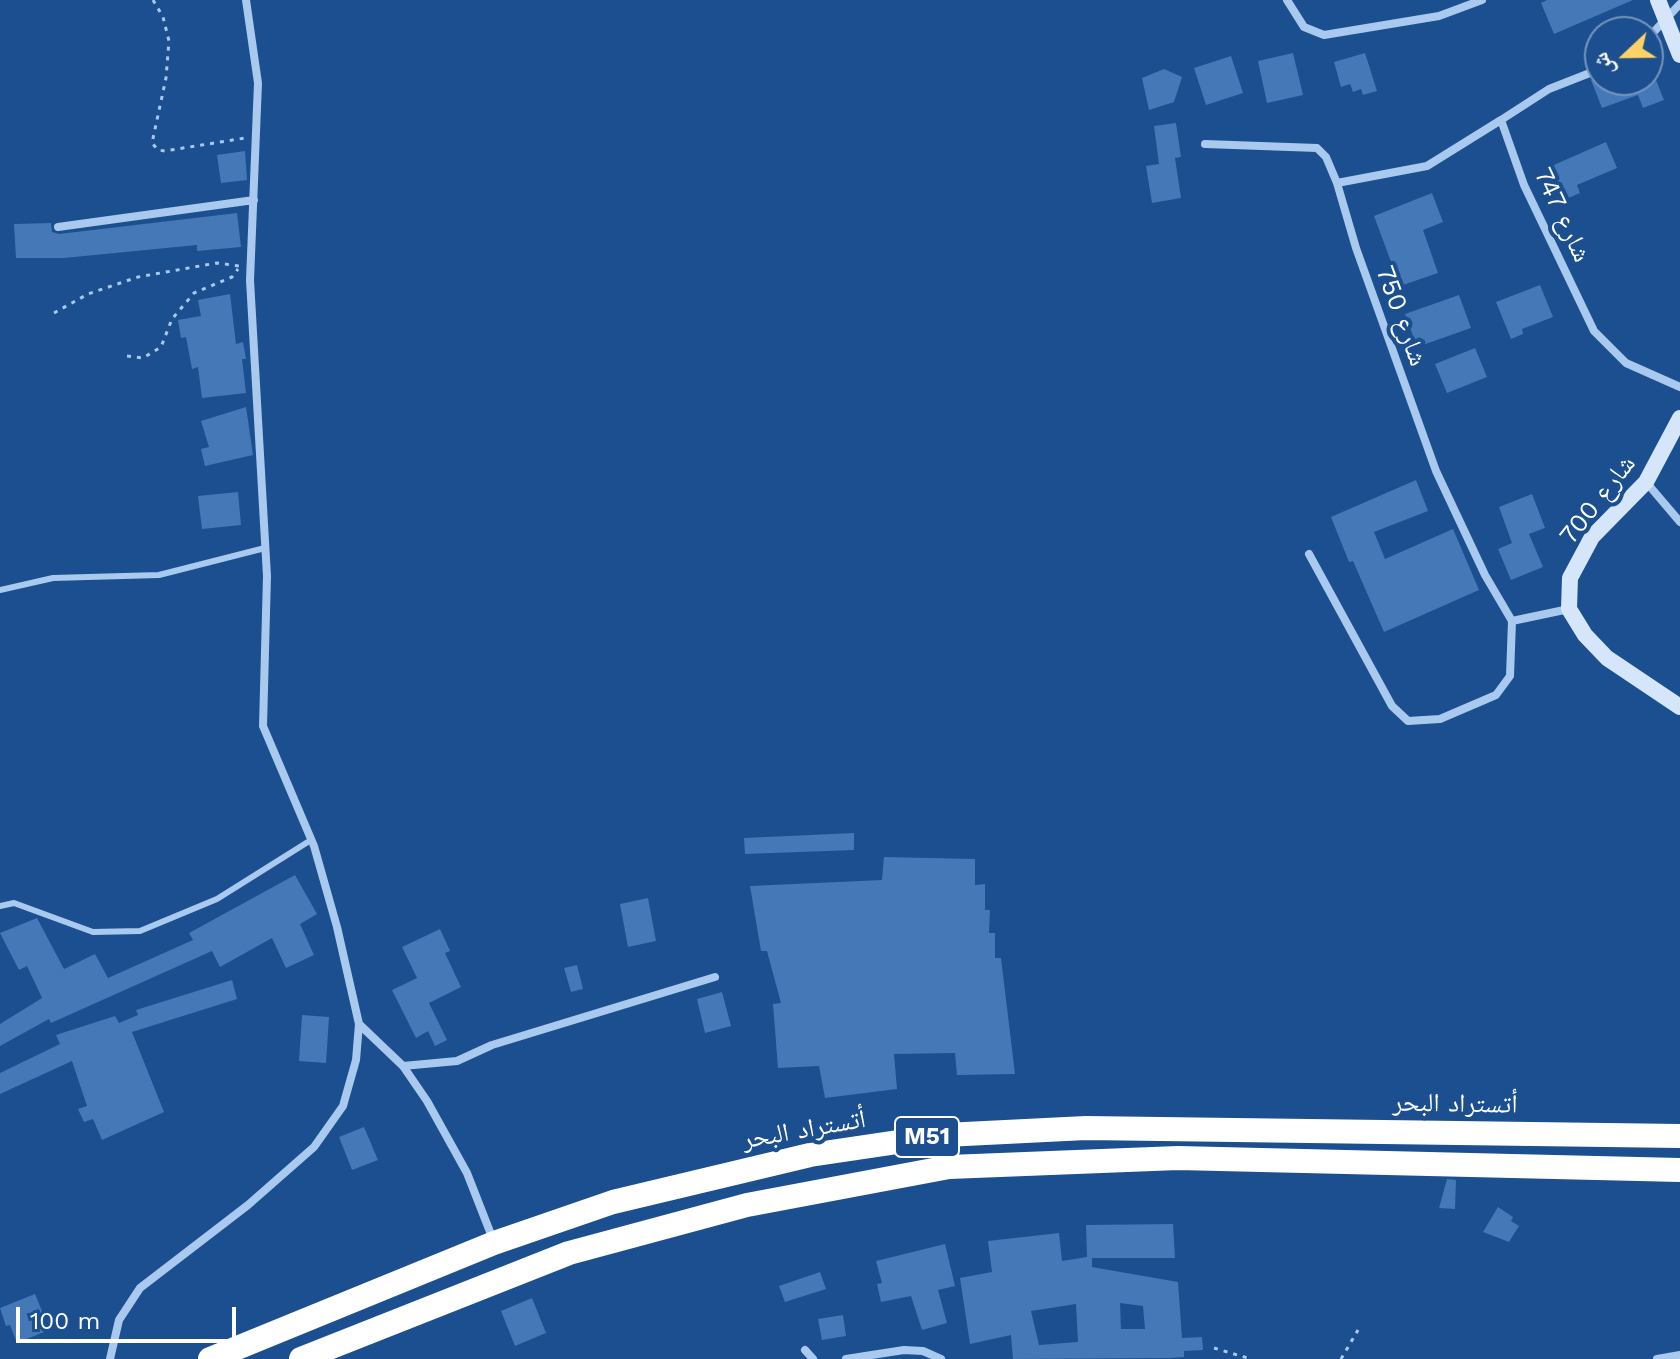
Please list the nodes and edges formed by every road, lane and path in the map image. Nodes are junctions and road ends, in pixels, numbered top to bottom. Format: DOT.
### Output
graph roads {
  1 [pos="153,0"];
  2 [pos="246,0"];
  3 [pos="1287,0"];
  4 [pos="1482,0"];
  5 [pos="1658,0"];
  6 [pos="1680,4"];
  7 [pos="1665,19"];
  8 [pos="1680,55"];
  9 [pos="1584,75"];
  10 [pos="1501,120"];
  11 [pos="256,135"];
  12 [pos="1205,144"];
  13 [pos="1337,183"];
  14 [pos="254,200"];
  15 [pos="58,227"];
  16 [pos="240,266"];
  17 [pos="251,268"];
  18 [pos="54,313"];
  19 [pos="127,356"];
  20 [pos="1680,387"];
  21 [pos="1680,418"];
  22 [pos="1646,482"];
  23 [pos="1680,522"];
  24 [pos="265,548"];
  25 [pos="1309,554"];
  26 [pos="0,590"];
  27 [pos="1569,609"];
  28 [pos="1512,621"];
  29 [pos="1680,707"];
  30 [pos="311,840"];
  31 [pos="0,906"];
  32 [pos="715,977"];
  33 [pos="359,1024"];
  34 [pos="403,1066"];
  35 [pos="1680,1136"];
  36 [pos="1680,1170"];
  37 [pos="494,1243"];
  38 [pos="1358,1330"];
  39 [pos="1214,1348"];
  40 [pos="805,1350"];
  41 [pos="1680,1355"];
  42 [pos="110,1359"];
  43 [pos="210,1359"];
  44 [pos="301,1359"];
  45 [pos="813,1359"];
  46 [pos="846,1359"];
  47 [pos="941,1359"];
  48 [pos="1251,1359"];
  49 [pos="1341,1359"];
  50 [pos="1657,1359"];
  1 -- 11 [label="path"];
  2 -- 11 [label="street"];
  3 -- 4 [label="street"];
  5 -- 7 [label="main road"];
  6 -- 7 [label="street"];
  7 -- 8 [label="main road"];
  9 -- 10 [label="street"];
  10 -- 13 [label="street"];
  10 -- 20 [label="street, شارع 747"];
  11 -- 14 [label="street"];
  12 -- 13 [label="street, شارع 750"];
  13 -- 28 [label="street, شارع 750"];
  14 -- 15 [label="street"];
  14 -- 17 [label="street"];
  16 -- 17 [label="path"];
  16 -- 18 [label="path"];
  16 -- 19 [label="path"];
  17 -- 24 [label="street"];
  21 -- 22 [label="main road, شارع 700"];
  22 -- 23 [label="street"];
  22 -- 27 [label="main road, شارع 700"];
  24 -- 26 [label="lane"];
  24 -- 30 [label="street"];
  25 -- 28 [label="street"];
  27 -- 28 [label="street"];
  27 -- 29 [label="main road"];
  30 -- 31 [label="lane"];
  30 -- 33 [label="street"];
  32 -- 34 [label="street"];
  33 -- 34 [label="street"];
  33 -- 42 [label="street"];
  34 -- 37 [label="street"];
  35 -- 37 [label="highway, أتستراد البحر / M51"];
  36 -- 44 [label="highway, M51"];
  37 -- 43 [label="highway, أتستراد البحر / M51"];
  38 -- 49 [label="path"];
  39 -- 48 [label="path"];
  40 -- 45 [label="street"];
  41 -- 50 [label="street"];
  46 -- 47 [label="street"];
}
